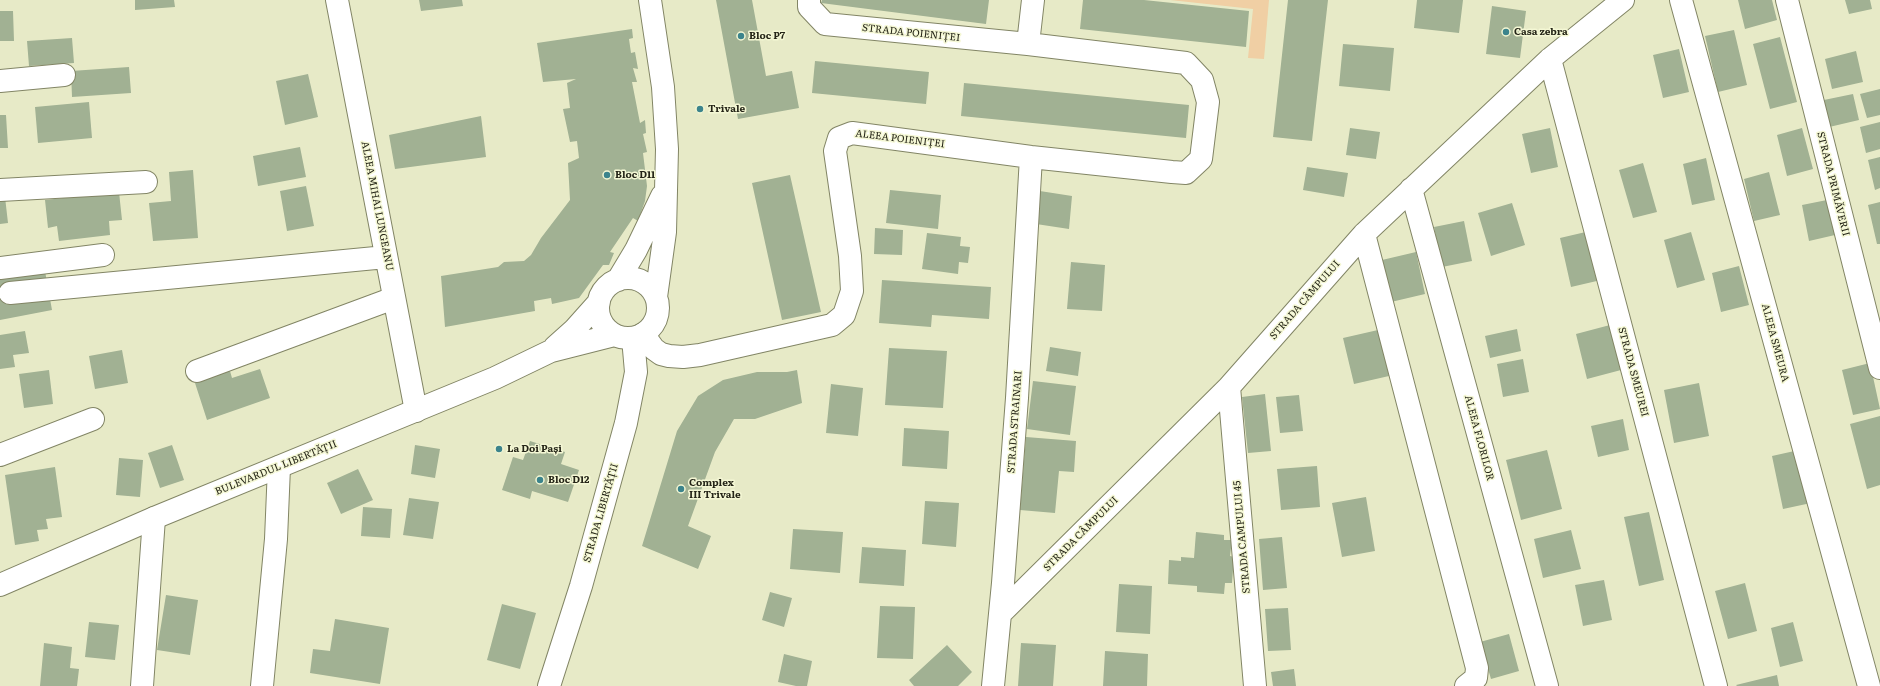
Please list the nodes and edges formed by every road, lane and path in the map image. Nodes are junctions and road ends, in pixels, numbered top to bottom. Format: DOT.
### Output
graph roads {
  1 [pos="337,0"];
  2 [pos="650,0"];
  3 [pos="808,0"];
  4 [pos="1033,0"];
  5 [pos="1623,0"];
  6 [pos="1681,0"];
  7 [pos="1786,0"];
  8 [pos="1028,44"];
  9 [pos="1550,59"];
  10 [pos="64,75"];
  11 [pos="0,81"];
  12 [pos="1205,128"];
  13 [pos="1031,157"];
  14 [pos="146,182"];
  15 [pos="667,185"];
  16 [pos="1411,189"];
  17 [pos="0,190"];
  18 [pos="1364,234"];
  19 [pos="103,255"];
  20 [pos="386,257"];
  21 [pos="0,268"];
  22 [pos="618,280"];
  23 [pos="10,293"];
  24 [pos="656,297"];
  25 [pos="394,298"];
  26 [pos="599,302"];
  27 [pos="630,336"];
  28 [pos="551,351"];
  29 [pos="1880,368"];
  30 [pos="197,371"];
  31 [pos="1229,387"];
  32 [pos="416,411"];
  33 [pos="93,419"];
  34 [pos="0,455"];
  35 [pos="279,467"];
  36 [pos="154,518"];
  37 [pos="0,585"];
  38 [pos="1000,614"];
  39 [pos="142,686"];
  40 [pos="262,686"];
  41 [pos="549,686"];
  42 [pos="993,686"];
  43 [pos="1255,686"];
  44 [pos="1466,686"];
  45 [pos="1547,686"];
  46 [pos="1716,686"];
  47 [pos="1869,686"];
  1 -- 20 [label="street, ALEEA MIHAI LUNGEANU"];
  2 -- 15 [label="street"];
  3 -- 8 [label="street, STRADA POIENIȚEI"];
  4 -- 8 [label="street"];
  5 -- 9 [label="street, STRADA CÂMPULUI"];
  6 -- 47 [label="street, ALEEA SMEURA"];
  7 -- 29 [label="street, STRADA PRIMĂVERII"];
  8 -- 12 [label="street, STRADA POIENIȚEI"];
  9 -- 16 [label="street, STRADA CÂMPULUI"];
  9 -- 46 [label="street, STRADA SMEUREI"];
  10 -- 11 [label="street"];
  12 -- 13 [label="street, ALEEA POIENIȚEI"];
  13 -- 27 [label="street, ALEEA POIENIȚEI"];
  13 -- 38 [label="street, STRADA STRAINARI"];
  14 -- 17 [label="street"];
  15 -- 22 [label="street"];
  15 -- 24 [label="street"];
  16 -- 18 [label="street, STRADA CÂMPULUI"];
  16 -- 45 [label="street, ALEEA FLORILOR"];
  18 -- 31 [label="street, STRADA CÂMPULUI"];
  18 -- 44 [label="street"];
  19 -- 21 [label="street"];
  20 -- 23 [label="street"];
  20 -- 25 [label="street, ALEEA MIHAI LUNGEANU"];
  22 -- 24 [label="street"];
  22 -- 26 [label="street"];
  24 -- 27 [label="street"];
  25 -- 30 [label="street"];
  25 -- 32 [label="street, ALEEA MIHAI LUNGEANU"];
  26 -- 27 [label="street"];
  26 -- 28 [label="street, BULEVARDUL LIBERTĂȚII"];
  27 -- 28 [label="street, BULEVARDUL LIBERTĂȚII"];
  27 -- 41 [label="street, STRADA LIBERTĂȚII"];
  28 -- 32 [label="street, BULEVARDUL LIBERTĂȚII"];
  31 -- 38 [label="street, STRADA CÂMPULUI"];
  31 -- 43 [label="street, STRADA CAMPULUI 45"];
  32 -- 35 [label="street, BULEVARDUL LIBERTĂȚII"];
  33 -- 34 [label="street"];
  35 -- 36 [label="street, BULEVARDUL LIBERTĂȚII"];
  35 -- 40 [label="street"];
  36 -- 37 [label="street, BULEVARDUL LIBERTĂȚII"];
  36 -- 39 [label="street"];
  38 -- 42 [label="street, STRADA STRAINARI"];
}
